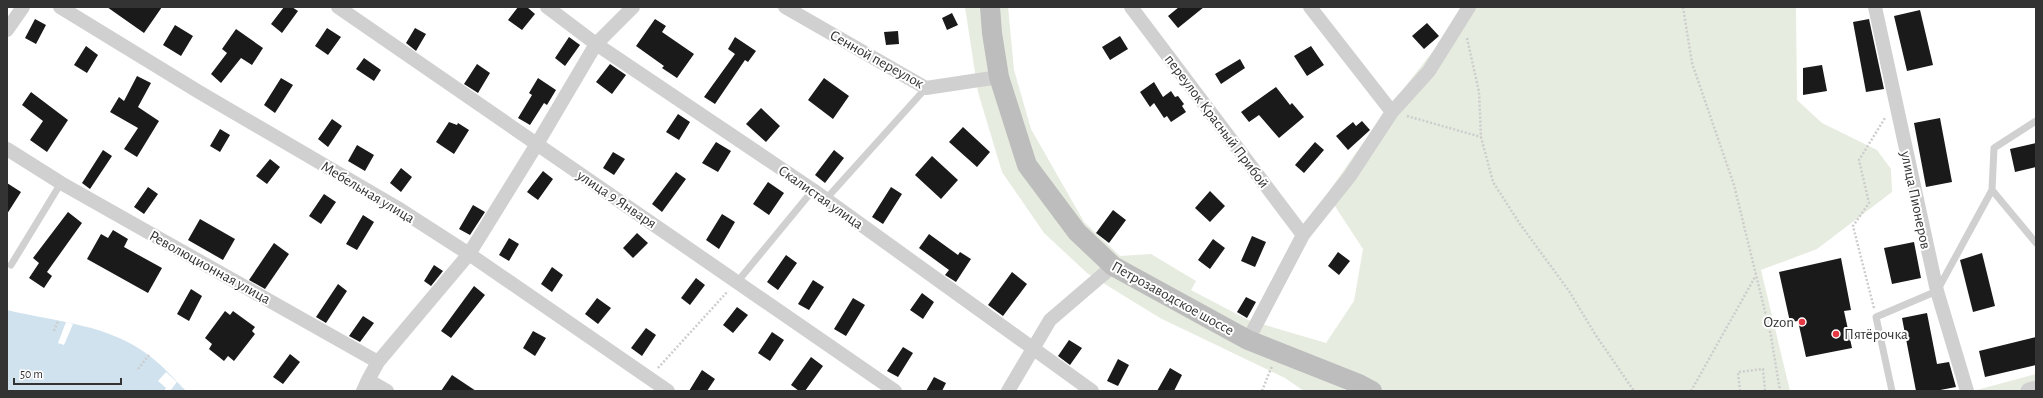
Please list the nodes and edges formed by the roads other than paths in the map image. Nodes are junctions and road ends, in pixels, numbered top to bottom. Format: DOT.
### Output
graph roads {
  1 [pos="23,7"];
  2 [pos="60,7"];
  3 [pos="338,7"];
  4 [pos="547,7"];
  5 [pos="634,7"];
  6 [pos="785,7"];
  7 [pos="990,7"];
  8 [pos="1131,7"];
  9 [pos="1310,7"];
  10 [pos="1875,7"];
  11 [pos="1462,10"];
  12 [pos="7,30"];
  13 [pos="596,44"];
  14 [pos="999,77"];
  15 [pos="926,88"];
  16 [pos="1392,112"];
  17 [pos="2036,121"];
  18 [pos="537,144"];
  19 [pos="7,149"];
  20 [pos="61,183"];
  21 [pos="813,190"];
  22 [pos="1992,190"];
  23 [pos="826,199"];
  24 [pos="1303,235"];
  25 [pos="2036,243"];
  26 [pos="469,254"];
  27 [pos="11,265"];
  28 [pos="1113,266"];
  29 [pos="738,281"];
  30 [pos="1937,291"];
  31 [pos="1248,340"];
  32 [pos="1033,350"];
  33 [pos="378,362"];
  34 [pos="365,385"];
  35 [pos="2036,389"];
  36 [pos="387,391"];
  37 [pos="668,391"];
  38 [pos="895,391"];
  39 [pos="1008,391"];
  40 [pos="1092,391"];
  41 [pos="1372,391"];
  42 [pos="1892,391"];
  43 [pos="1967,391"];
  44 [pos="2029,391"];
  1 -- 12 [label="street"];
  2 -- 26 [label="street, Мебельная улица"];
  3 -- 18 [label="street, улица 9 Января"];
  4 -- 13 [label="street, Скалистая улица"];
  5 -- 13 [label="street"];
  6 -- 15 [label="street, Сенной переулок"];
  7 -- 14 [label="main road, Петрозаводское шоссе"];
  8 -- 24 [label="street, переулок Красный Прибой"];
  9 -- 16 [label="street"];
  10 -- 30 [label="street, улица Пионеров"];
  11 -- 16 [label="street"];
  13 -- 18 [label="street"];
  13 -- 21 [label="street, Скалистая улица"];
  14 -- 15 [label="street, Сенной переулок"];
  14 -- 28 [label="main road, Петрозаводское шоссе"];
  15 -- 23 [label="lane"];
  16 -- 24 [label="street"];
  17 -- 22 [label="lane"];
  18 -- 26 [label="street"];
  18 -- 29 [label="street, улица 9 Января"];
  19 -- 20 [label="street, Революционная улица"];
  20 -- 27 [label="lane"];
  20 -- 33 [label="street, Революционная улица"];
  21 -- 23 [label="street, Скалистая улица"];
  21 -- 29 [label="lane"];
  22 -- 25 [label="lane"];
  22 -- 30 [label="lane"];
  23 -- 32 [label="street, Скалистая улица"];
  24 -- 31 [label="street"];
  26 -- 33 [label="street"];
  26 -- 37 [label="street, Мебельная улица"];
  28 -- 31 [label="main road, Петрозаводское шоссе"];
  28 -- 32 [label="street"];
  29 -- 38 [label="street, улица 9 Января"];
  30 -- 42 [label="lane"];
  30 -- 43 [label="street, улица Пионеров"];
  31 -- 41 [label="main road, Петрозаводское шоссе"];
  32 -- 39 [label="street"];
  32 -- 40 [label="street, Скалистая улица"];
  33 -- 34 [label="street"];
  34 -- 36 [label="street"];
  35 -- 44 [label="street"];
}
